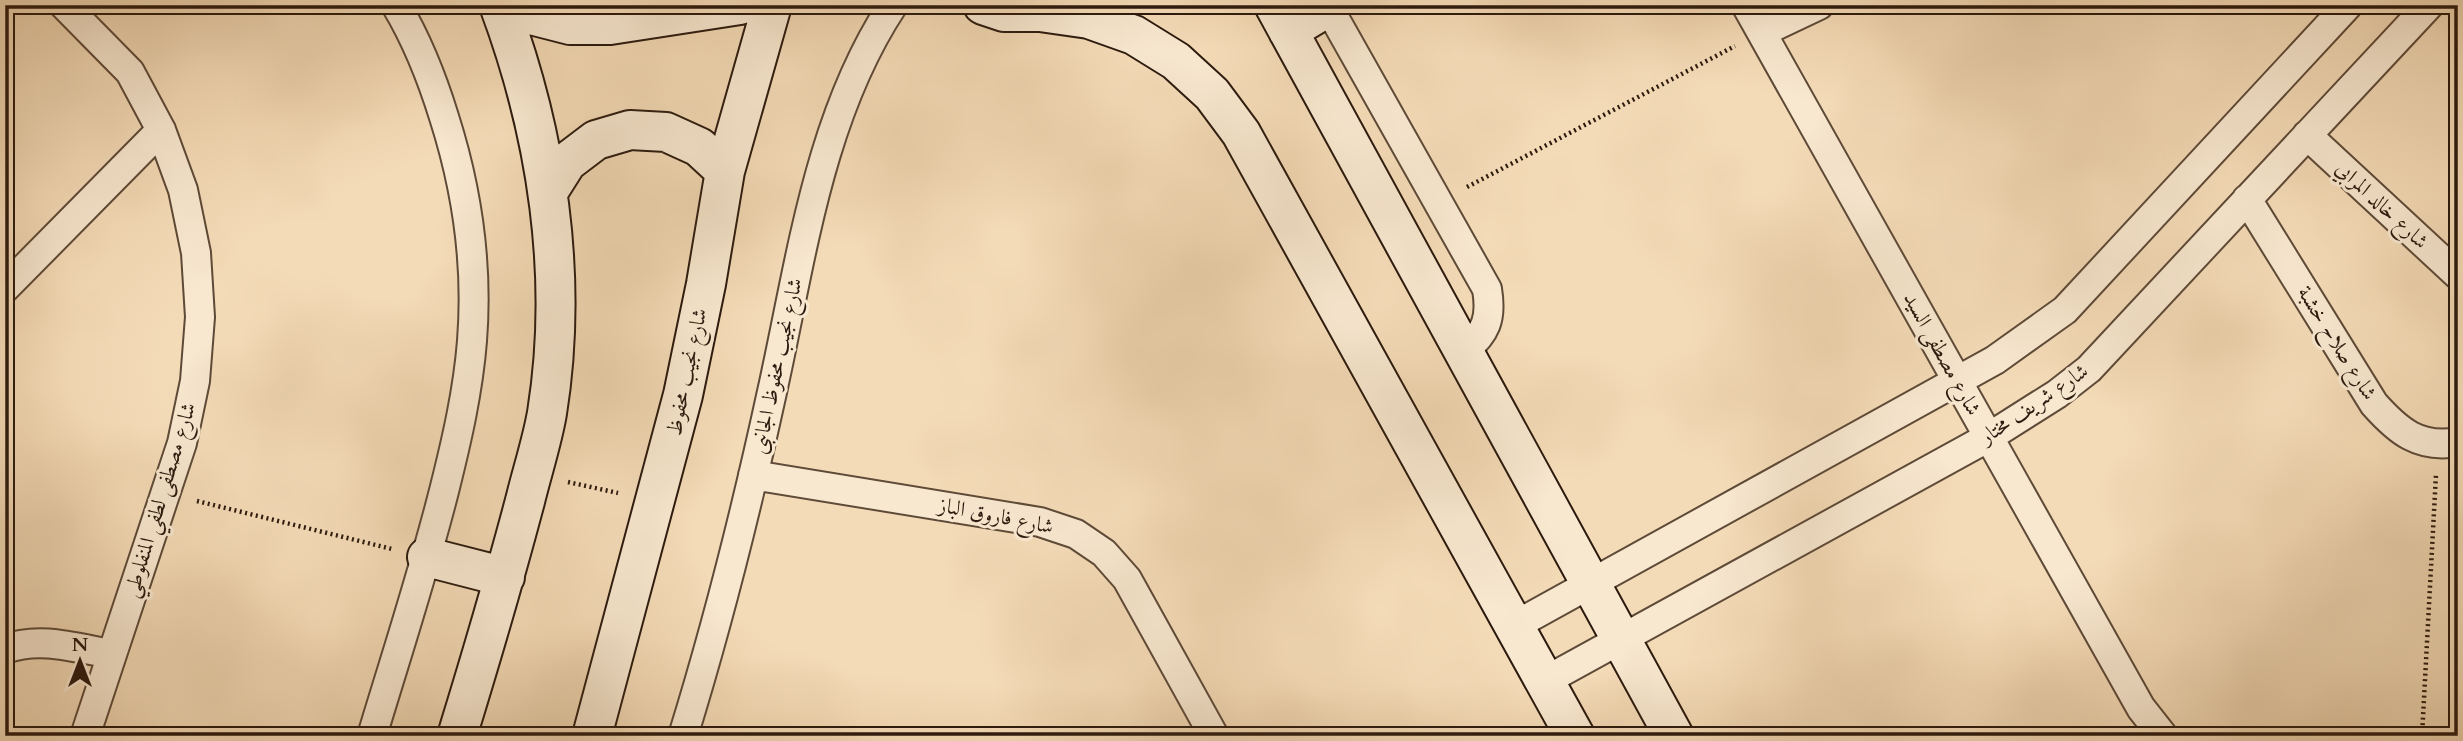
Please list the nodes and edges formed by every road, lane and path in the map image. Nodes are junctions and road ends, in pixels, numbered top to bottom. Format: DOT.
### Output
graph roads {
  1 [pos="64,5"];
  2 [pos="396,5"];
  3 [pos="499,5"];
  4 [pos="514,5"];
  5 [pos="740,5"];
  6 [pos="772,5"];
  7 [pos="893,5"];
  8 [pos="983,5"];
  9 [pos="1746,5"];
  10 [pos="1819,5"];
  11 [pos="2348,5"];
  12 [pos="2428,5"];
  13 [pos="1328,6"];
  14 [pos="1281,18"];
  15 [pos="1762,32"];
  16 [pos="161,130"];
  17 [pos="2307,135"];
  18 [pos="725,171"];
  19 [pos="548,192"];
  20 [pos="2247,199"];
  21 [pos="1438,202"];
  22 [pos="2458,275"];
  23 [pos="5,288"];
  24 [pos="1463,352"];
  25 [pos="1958,381"];
  26 [pos="1989,437"];
  27 [pos="2447,443"];
  28 [pos="531,474"];
  29 [pos="753,475"];
  30 [pos="165,493"];
  31 [pos="657,501"];
  32 [pos="427,557"];
  33 [pos="505,577"];
  34 [pos="1590,584"];
  35 [pos="1514,626"];
  36 [pos="1621,640"];
  37 [pos="5,649"];
  38 [pos="111,654"];
  39 [pos="1545,681"];
  40 [pos="85,736"];
  41 [pos="372,736"];
  42 [pos="457,736"];
  43 [pos="593,736"];
  44 [pos="683,736"];
  45 [pos="1214,736"];
  46 [pos="1575,736"];
  47 [pos="1674,736"];
  48 [pos="2163,736"];
  49 [pos="2421,736"];
  1 -- 16 [label="street, شارع مصطفى لطفي المنفلوطي"];
  2 -- 32 [label="street"];
  3 -- 19 [label="street"];
  4 -- 5 [label="street"];
  6 -- 18 [label="street, شارع نجيب محفوظ"];
  7 -- 29 [label="street, شارع نجيب محفوظ الجانبى"];
  8 -- 35 [label="street"];
  9 -- 15 [label="street, شارع مصطفى السيد"];
  10 -- 15 [label="street"];
  11 -- 25 [label="street"];
  12 -- 17 [label="street, شارع شريف مختار"];
  13 -- 14 [label="street"];
  13 -- 21 [label="street"];
  14 -- 24 [label="street"];
  15 -- 21 [label="path"];
  15 -- 25 [label="street, شارع مصطفى السيد"];
  16 -- 23 [label="street"];
  16 -- 30 [label="street, شارع مصطفى لطفي المنفلوطي"];
  17 -- 20 [label="street, شارع شريف مختار"];
  17 -- 22 [label="street, شارع خالد المرابي"];
  18 -- 19 [label="street"];
  18 -- 31 [label="street, شارع نجيب محفوظ"];
  19 -- 28 [label="street"];
  20 -- 26 [label="street, شارع شريف مختار"];
  20 -- 27 [label="street, شارع صلاح خشبة"];
  21 -- 24 [label="street"];
  24 -- 34 [label="street"];
  25 -- 26 [label="street, شارع مصطفى السيد"];
  25 -- 34 [label="street"];
  26 -- 36 [label="street, شارع شريف مختار"];
  26 -- 48 [label="street, شارع مصطفى السيد"];
  27 -- 49 [label="path"];
  28 -- 31 [label="path"];
  28 -- 33 [label="street"];
  29 -- 44 [label="street, شارع نجيب محفوظ الجانبى"];
  29 -- 45 [label="street, شارع فاروق الباز"];
  30 -- 32 [label="path"];
  30 -- 38 [label="street, شارع مصطفى لطفي المنفلوطي"];
  31 -- 43 [label="street, شارع نجيب محفوظ"];
  32 -- 33 [label="street"];
  32 -- 41 [label="street"];
  33 -- 42 [label="street"];
  34 -- 35 [label="street"];
  34 -- 36 [label="street"];
  35 -- 39 [label="street"];
  36 -- 39 [label="street, شارع شريف مختار"];
  36 -- 47 [label="street"];
  37 -- 38 [label="street"];
  38 -- 40 [label="street, شارع مصطفى لطفي المنفلوطي"];
  39 -- 46 [label="street"];
}
